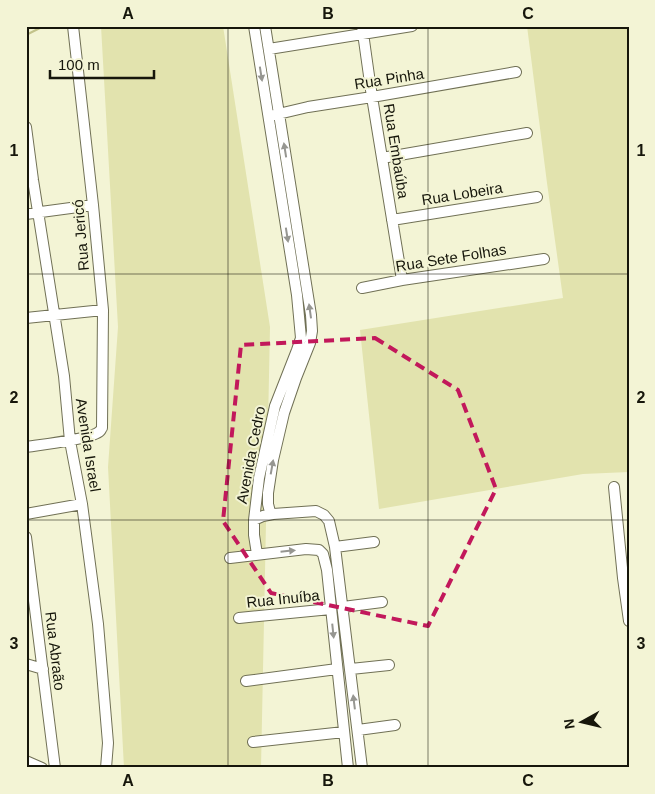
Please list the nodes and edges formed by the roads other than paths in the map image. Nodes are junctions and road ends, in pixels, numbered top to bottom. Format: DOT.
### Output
graph roads {
  1 [pos="74,26"];
  2 [pos="254,26"];
  3 [pos="265,26"];
  4 [pos="412,26"];
  5 [pos="362,30"];
  6 [pos="269,49"];
  7 [pos="516,72"];
  8 [pos="372,97"];
  9 [pos="279,114"];
  10 [pos="268,117"];
  11 [pos="26,127"];
  12 [pos="526,133"];
  13 [pos="382,158"];
  14 [pos="537,198"];
  15 [pos="93,205"];
  16 [pos="39,212"];
  17 [pos="26,214"];
  18 [pos="392,220"];
  19 [pos="544,259"];
  20 [pos="296,260"];
  21 [pos="402,280"];
  22 [pos="362,288"];
  23 [pos="104,310"];
  24 [pos="54,315"];
  25 [pos="26,318"];
  26 [pos="284,395"];
  27 [pos="70,440"];
  28 [pos="26,447"];
  29 [pos="614,487"];
  30 [pos="82,504"];
  31 [pos="26,514"];
  32 [pos="273,514"];
  33 [pos="254,520"];
  34 [pos="332,532"];
  35 [pos="26,537"];
  36 [pos="374,542"];
  37 [pos="336,547"];
  38 [pos="319,550"];
  39 [pos="257,554"];
  40 [pos="230,558"];
  41 [pos="382,602"];
  42 [pos="343,607"];
  43 [pos="331,609"];
  44 [pos="239,618"];
  45 [pos="629,621"];
  46 [pos="26,664"];
  47 [pos="389,665"];
  48 [pos="43,669"];
  49 [pos="337,669"];
  50 [pos="351,669"];
  51 [pos="246,681"];
  52 [pos="395,725"];
  53 [pos="358,730"];
  54 [pos="344,732"];
  55 [pos="253,742"];
  56 [pos="26,761"];
  57 [pos="42,768"];
  58 [pos="55,768"];
  59 [pos="106,768"];
  60 [pos="348,768"];
  61 [pos="362,768"];
  1 -- 15 [label="street, Rua Jericó"];
  2 -- 10 [label="street, Avenida Cedro, one-way"];
  3 -- 6 [label="street, Avenida Cedro"];
  4 -- 5 [label="street"];
  5 -- 6 [label="street"];
  5 -- 8 [label="street, Rua Embaúba"];
  6 -- 9 [label="street, Avenida Cedro"];
  7 -- 8 [label="street, Rua Pinha"];
  8 -- 9 [label="street, Rua Pinha"];
  8 -- 13 [label="street, Rua Embaúba"];
  9 -- 10 [label="street, Rua Pinha"];
  20 -- 9 [label="street, Avenida Cedro, one-way"];
  10 -- 20 [label="street, Avenida Cedro, one-way"];
  11 -- 16 [label="street, Avenida Israel"];
  12 -- 13 [label="street"];
  13 -- 18 [label="street, Rua Embaúba"];
  14 -- 18 [label="street, Rua Lobeira"];
  15 -- 16 [label="street"];
  15 -- 23 [label="street, Rua Jericó"];
  16 -- 17 [label="street"];
  16 -- 24 [label="street, Avenida Israel"];
  18 -- 21 [label="street, Rua Embaúba"];
  19 -- 21 [label="street, Rua Sete Folhas"];
  20 -- 26 [label="street, Avenida Cedro"];
  21 -- 22 [label="street, Rua Sete Folhas"];
  23 -- 24 [label="street"];
  23 -- 27 [label="street, Rua Jericó"];
  24 -- 25 [label="street"];
  24 -- 27 [label="street, Avenida Israel"];
  32 -- 26 [label="street, Avenida Cedro, one-way"];
  26 -- 33 [label="street, Avenida Cedro"];
  27 -- 28 [label="street"];
  27 -- 30 [label="street, Avenida Israel"];
  29 -- 45 [label="street"];
  30 -- 31 [label="street"];
  30 -- 59 [label="street, Avenida Israel"];
  32 -- 33 [label="street"];
  32 -- 34 [label="street"];
  33 -- 39 [label="street, Avenida Cedro"];
  34 -- 37 [label="street"];
  34 -- 38 [label="street"];
  35 -- 48 [label="street, Rua Abraão"];
  36 -- 37 [label="street"];
  37 -- 42 [label="street"];
  39 -- 38 [label="street, one-way"];
  38 -- 43 [label="street"];
  39 -- 40 [label="street"];
  41 -- 42 [label="street"];
  42 -- 50 [label="street"];
  43 -- 44 [label="street, Rua Inuíba"];
  43 -- 49 [label="street, one-way"];
  46 -- 48 [label="street"];
  47 -- 50 [label="street"];
  48 -- 58 [label="street, Rua Abraão"];
  49 -- 51 [label="street"];
  49 -- 54 [label="street"];
  53 -- 50 [label="street, one-way"];
  52 -- 53 [label="street"];
  53 -- 61 [label="street"];
  54 -- 55 [label="street"];
  54 -- 60 [label="street"];
  56 -- 57 [label="street"];
}
